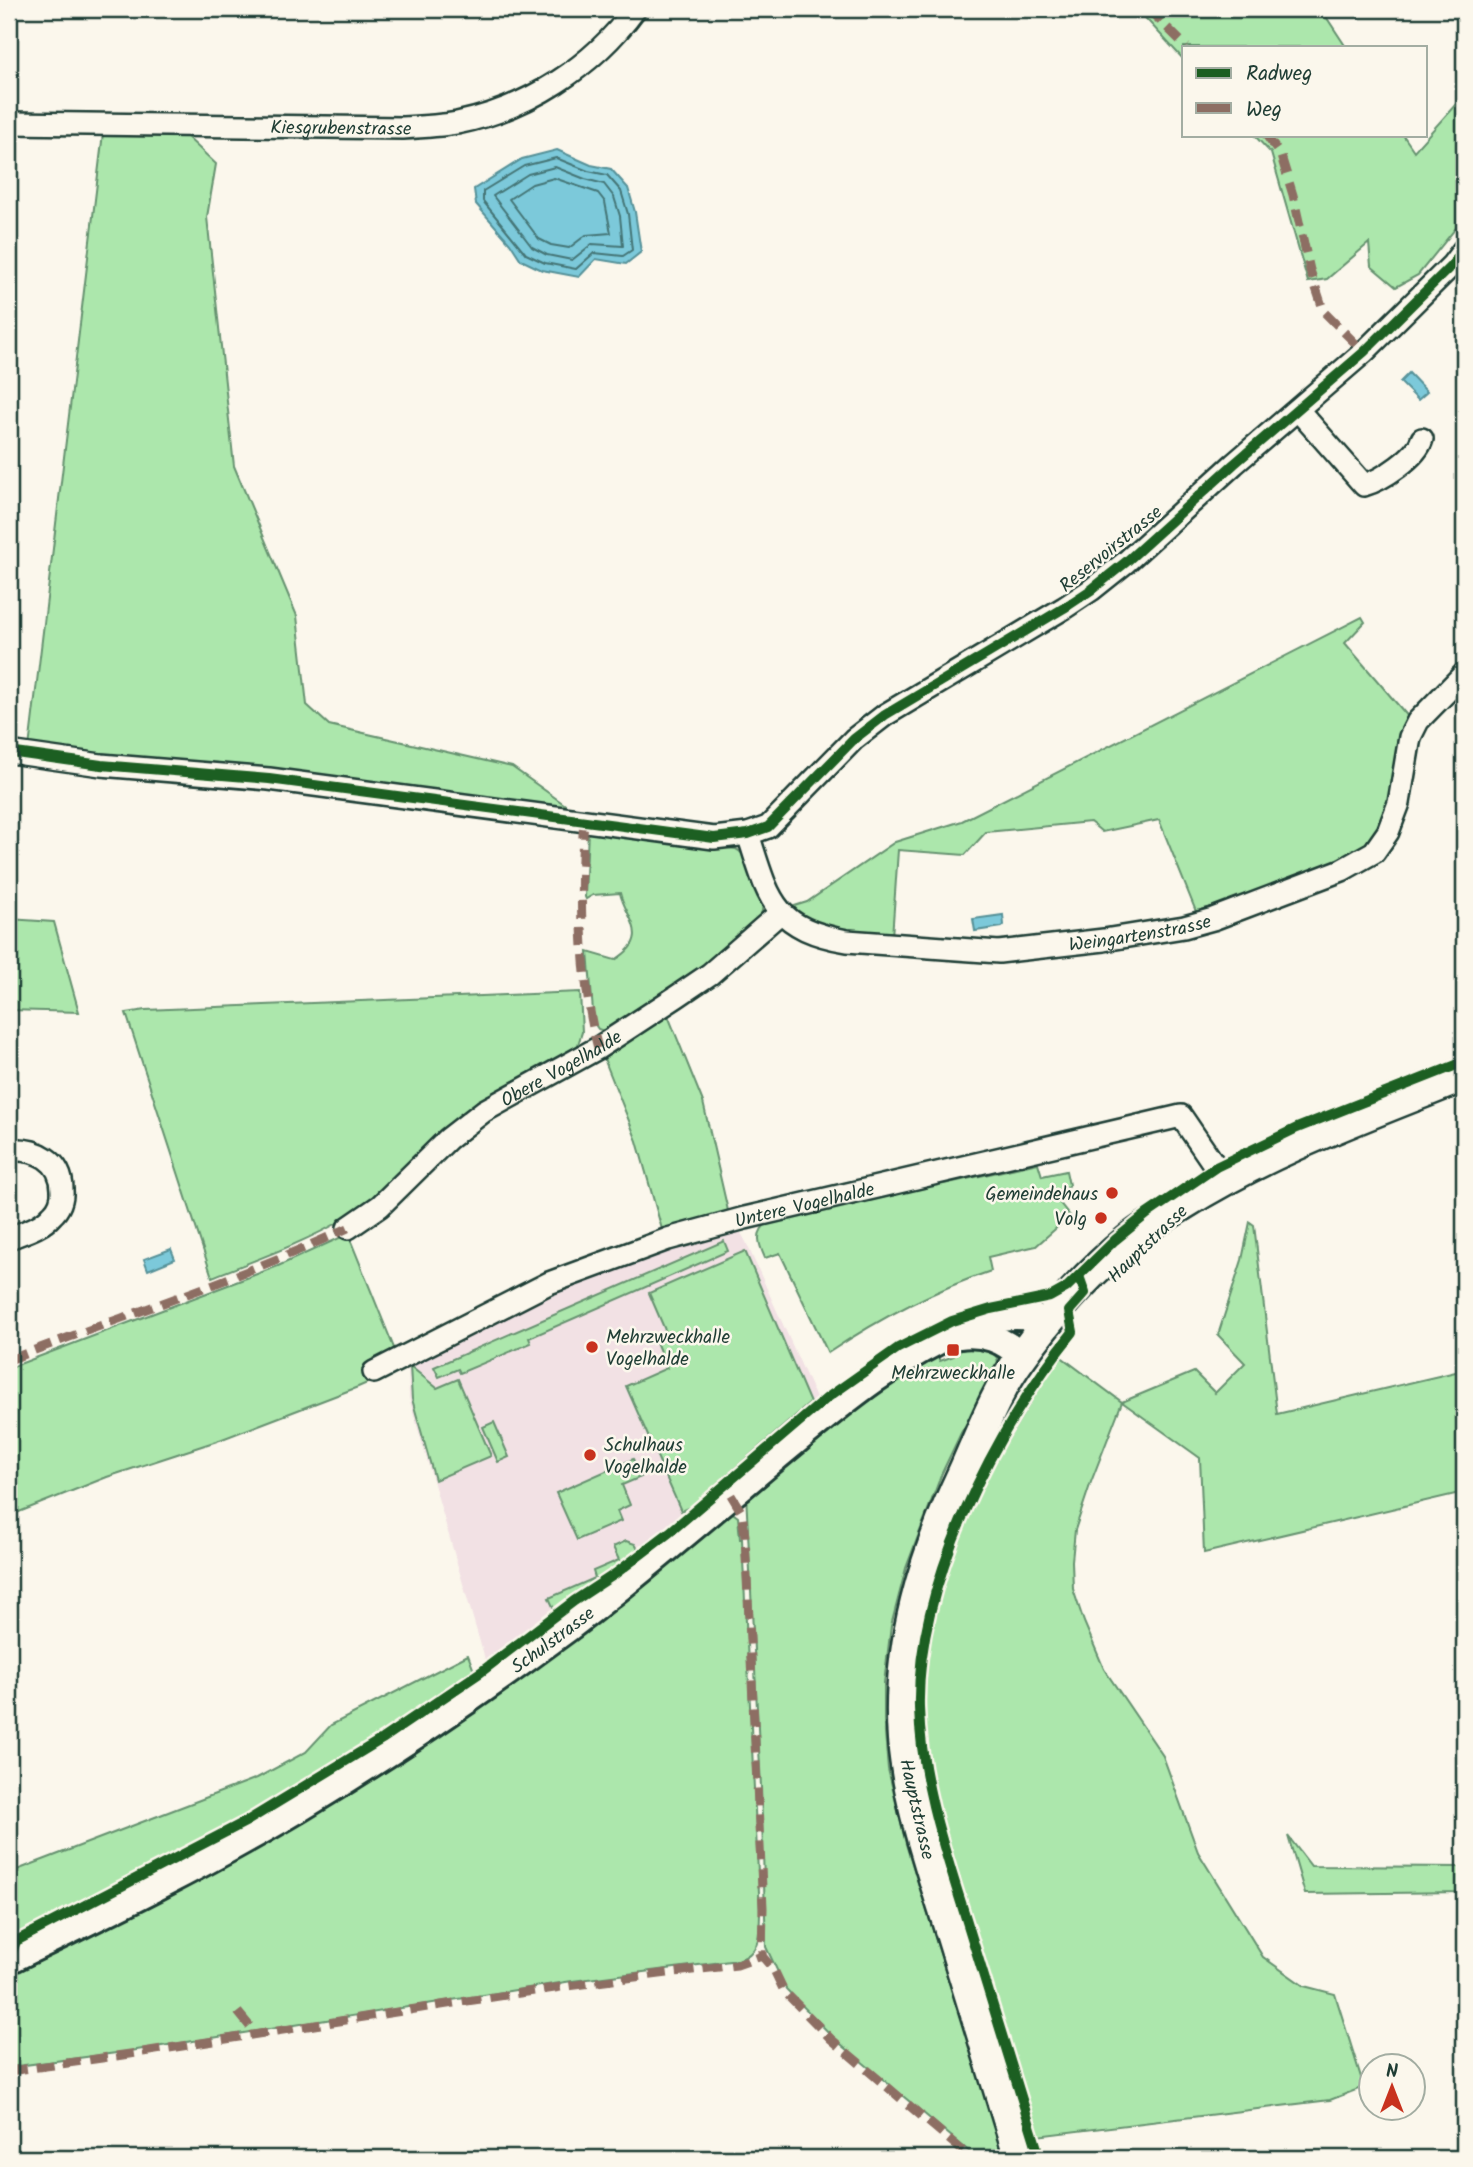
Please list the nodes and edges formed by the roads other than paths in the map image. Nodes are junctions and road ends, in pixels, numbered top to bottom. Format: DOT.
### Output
graph roads {
  1 [pos="635,9"];
  2 [pos="9,123"];
  3 [pos="1464,249"];
  4 [pos="1298,410"];
  5 [pos="1422,439"];
  6 [pos="1464,674"];
  7 [pos="9,752"];
  8 [pos="748,834"];
  9 [pos="780,913"];
  10 [pos="1463,1081"];
  11 [pos="9,1150"];
  12 [pos="1224,1179"];
  13 [pos="348,1228"];
  14 [pos="9,1238"];
  15 [pos="947,1337"];
  16 [pos="1041,1344"];
  17 [pos="374,1372"];
  18 [pos="9,1960"];
  19 [pos="1020,2158"];
  1 -- 2 [label="street, Kiesgrubenstrasse"];
  3 -- 4 [label="street, Reservoirstrasse"];
  4 -- 5 [label="street"];
  4 -- 8 [label="street, Reservoirstrasse"];
  6 -- 9 [label="street, Weingartenstrasse"];
  7 -- 8 [label="street"];
  8 -- 9 [label="street"];
  9 -- 13 [label="street, Obere Vogelhalde"];
  10 -- 12 [label="main road, Hauptstrasse"];
  11 -- 14 [label="street"];
  12 -- 16 [label="main road, Hauptstrasse"];
  12 -- 17 [label="street, Untere Vogelhalde"];
  15 -- 16 [label="street, Schulstrasse"];
  15 -- 16 [label="street, Schulstrasse"];
  15 -- 18 [label="street, Schulstrasse"];
  16 -- 19 [label="main road, Hauptstrasse"];
}
